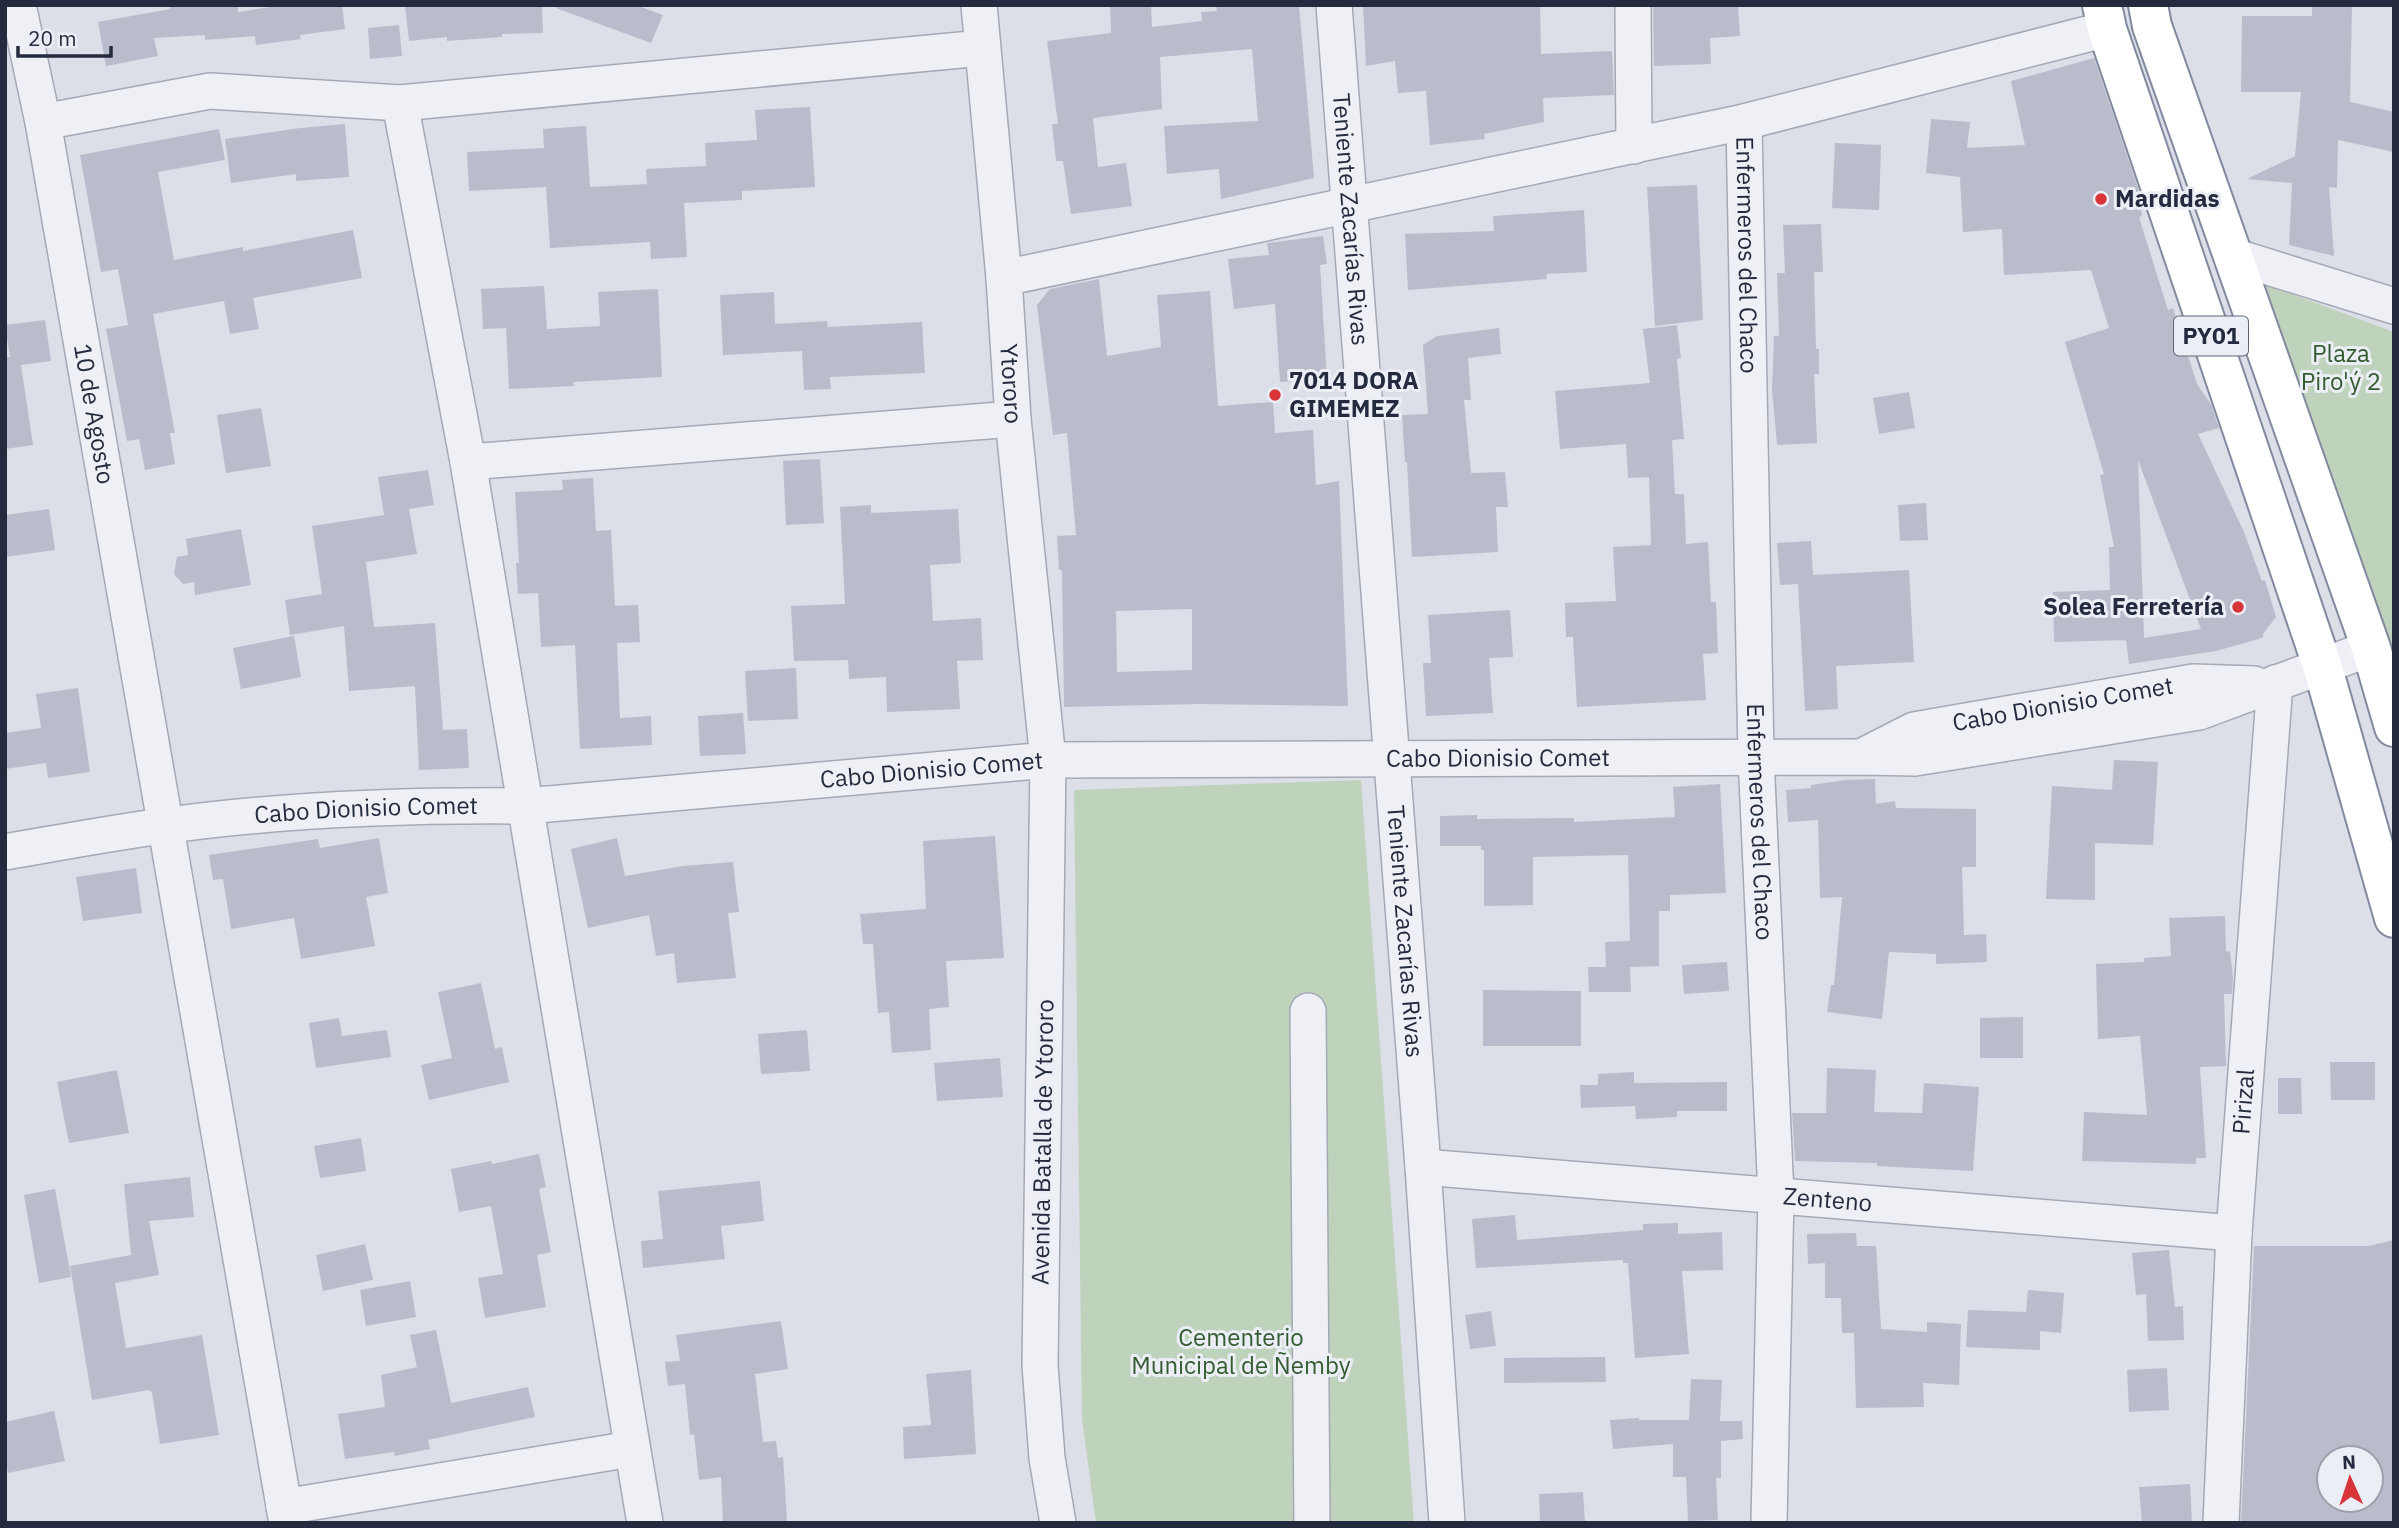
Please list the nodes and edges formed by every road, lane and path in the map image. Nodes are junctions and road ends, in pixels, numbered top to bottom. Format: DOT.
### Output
graph roads {
  1 [pos="18,5"];
  2 [pos="979,5"];
  3 [pos="1334,5"];
  4 [pos="1633,5"];
  5 [pos="2148,5"];
  6 [pos="2105,17"];
  7 [pos="982,48"];
  8 [pos="400,103"];
  9 [pos="43,122"];
  10 [pos="1744,122"];
  11 [pos="1634,146"];
  12 [pos="1351,205"];
  13 [pos="2233,256"];
  14 [pos="1004,278"];
  15 [pos="2394,306"];
  16 [pos="1013,419"];
  17 [pos="468,462"];
  18 [pos="2371,648"];
  19 [pos="2322,665"];
  20 [pos="2273,684"];
  21 [pos="2394,727"];
  22 [pos="1391,758"];
  23 [pos="1756,758"];
  24 [pos="1048,760"];
  25 [pos="526,806"];
  26 [pos="164,825"];
  27 [pos="5,852"];
  28 [pos="2394,918"];
  29 [pos="1308,1011"];
  30 [pos="1423,1167"];
  31 [pos="1776,1195"];
  32 [pos="2234,1233"];
  33 [pos="631,1449"];
  34 [pos="285,1515"];
  35 [pos="645,1523"];
  36 [pos="1058,1523"];
  37 [pos="1312,1523"];
  38 [pos="1447,1523"];
  39 [pos="1769,1523"];
  40 [pos="2221,1523"];
  1 -- 9 [label="street, 10 de Agosto"];
  2 -- 7 [label="street, Ytororo"];
  3 -- 12 [label="street, Teniente Zacarías Rivas"];
  4 -- 11 [label="street"];
  5 -- 13 [label="highway, PY01"];
  6 -- 10 [label="street"];
  6 -- 19 [label="highway, PY01"];
  7 -- 8 [label="street"];
  7 -- 14 [label="street, Ytororo"];
  8 -- 9 [label="street"];
  8 -- 17 [label="street"];
  9 -- 26 [label="street, 10 de Agosto"];
  10 -- 11 [label="street"];
  10 -- 23 [label="street, Enfermeros del Chaco"];
  11 -- 12 [label="street"];
  12 -- 14 [label="street"];
  12 -- 22 [label="street, Teniente Zacarías Rivas"];
  13 -- 15 [label="street"];
  13 -- 18 [label="highway, PY01"];
  14 -- 16 [label="street, Ytororo"];
  16 -- 17 [label="street"];
  16 -- 24 [label="street, Ytororo"];
  17 -- 25 [label="street"];
  18 -- 19 [label="street, Cabo Dionisio Comet"];
  18 -- 21 [label="highway, PY01"];
  19 -- 20 [label="street, Cabo Dionisio Comet"];
  19 -- 28 [label="highway, PY01"];
  20 -- 23 [label="street, Cabo Dionisio Comet"];
  20 -- 32 [label="street, Pirizal"];
  22 -- 23 [label="street, Cabo Dionisio Comet"];
  22 -- 24 [label="street, Cabo Dionisio Comet"];
  22 -- 30 [label="street, Teniente Zacarías Rivas"];
  23 -- 31 [label="street, Enfermeros del Chaco"];
  24 -- 25 [label="street, Cabo Dionisio Comet"];
  24 -- 36 [label="street, Avenida Batalla de Ytororo"];
  25 -- 26 [label="street, Cabo Dionisio Comet"];
  25 -- 33 [label="street"];
  26 -- 27 [label="street, Cabo Dionisio Comet"];
  26 -- 34 [label="street, 10 de Agosto"];
  29 -- 37 [label="street"];
  30 -- 31 [label="street, Zenteno"];
  30 -- 38 [label="street, Teniente Zacarías Rivas"];
  31 -- 32 [label="street, Zenteno"];
  31 -- 39 [label="street, Enfermeros del Chaco"];
  32 -- 40 [label="street, Pirizal"];
  33 -- 34 [label="street"];
  33 -- 35 [label="street"];
}
